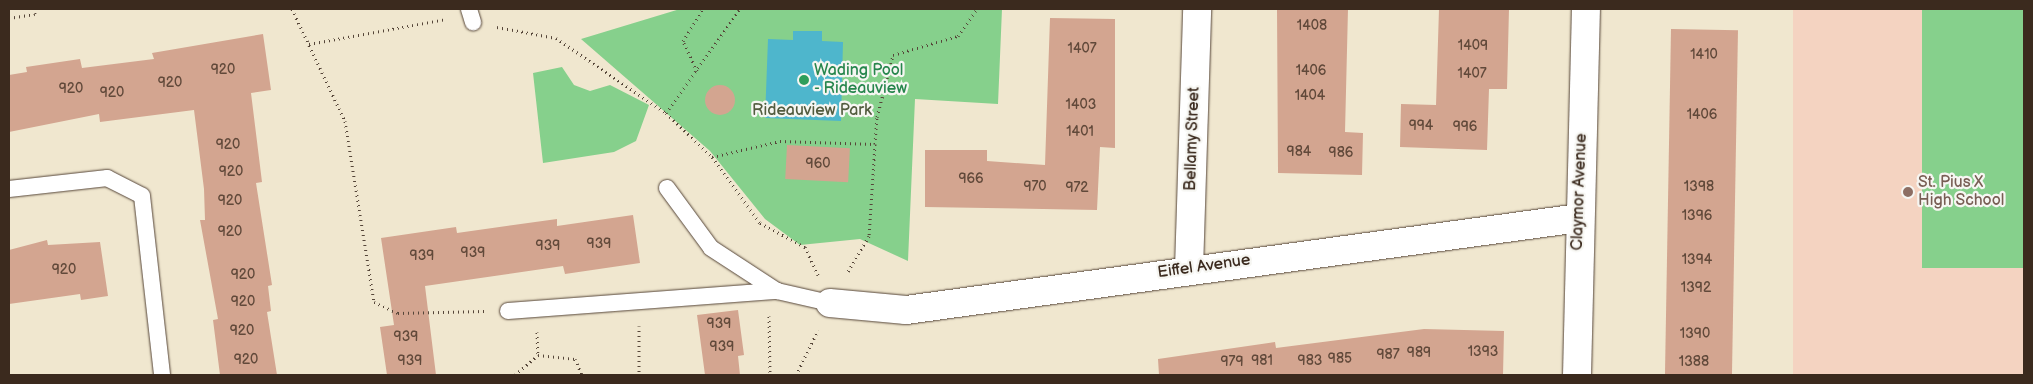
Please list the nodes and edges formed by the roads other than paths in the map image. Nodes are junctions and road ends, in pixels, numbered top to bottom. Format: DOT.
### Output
graph roads {
  1 [pos="1197,9"];
  2 [pos="1586,9"];
  3 [pos="667,188"];
  4 [pos="9,190"];
  5 [pos="1579,218"];
  6 [pos="1190,268"];
  7 [pos="777,291"];
  8 [pos="830,303"];
  9 [pos="508,311"];
  10 [pos="162,375"];
  11 [pos="1577,375"];
  1 -- 6 [label="street, Bellamy Street"];
  2 -- 5 [label="street, Claymor Avenue"];
  3 -- 7 [label="lane"];
  4 -- 10 [label="lane"];
  5 -- 6 [label="street, Eiffel Avenue"];
  5 -- 11 [label="street, Claymor Avenue"];
  6 -- 8 [label="street, Eiffel Avenue"];
  7 -- 8 [label="lane"];
  7 -- 9 [label="lane"];
}
